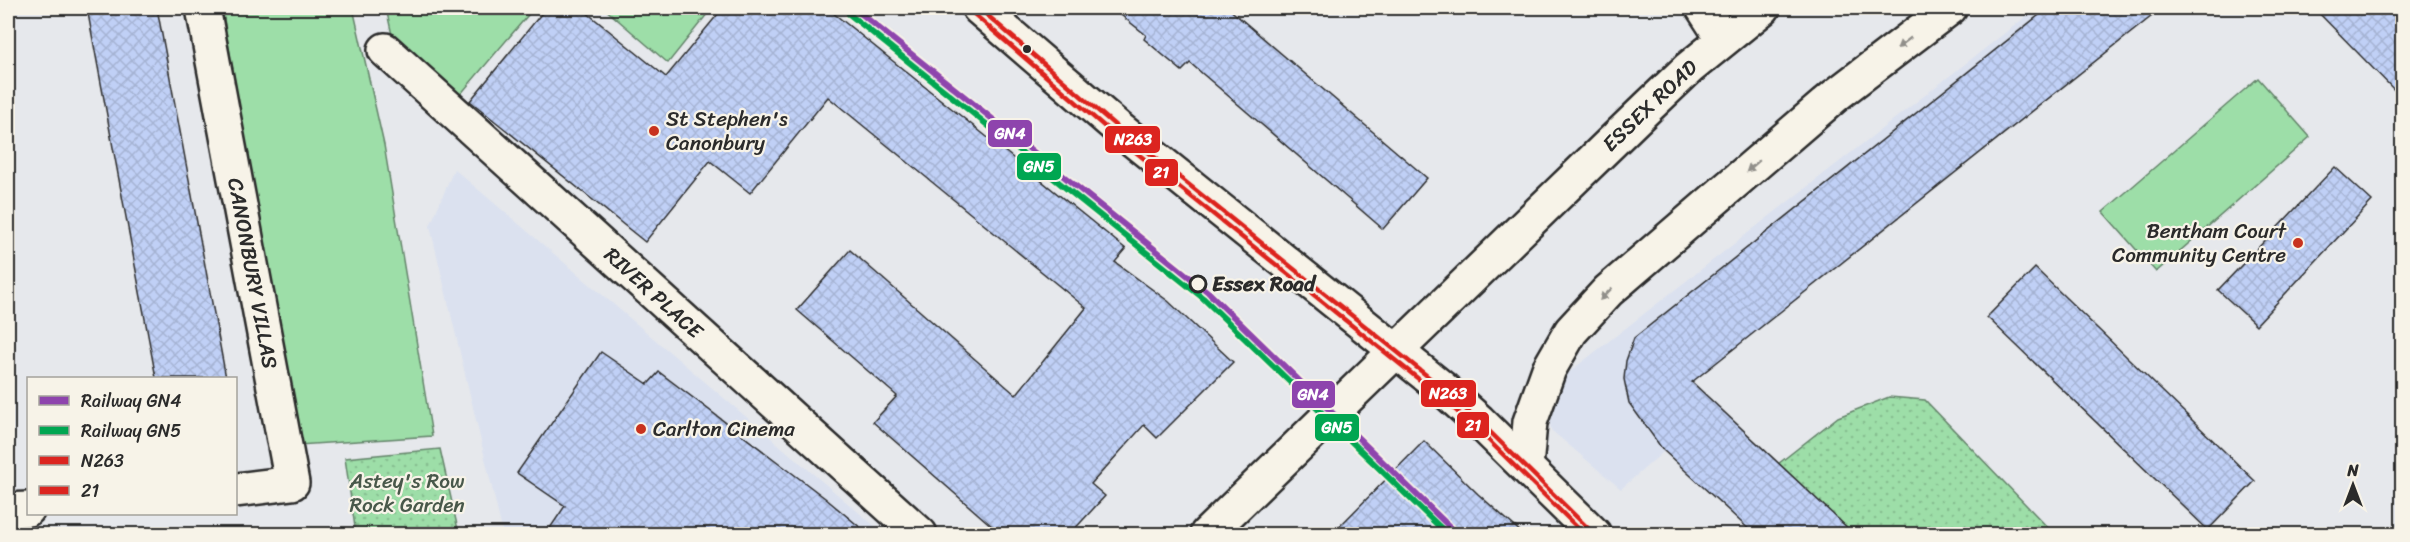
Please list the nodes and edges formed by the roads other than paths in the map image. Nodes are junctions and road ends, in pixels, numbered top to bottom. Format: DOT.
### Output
graph roads {
  1 [pos="203,8"];
  2 [pos="979,8"];
  3 [pos="1703,8"];
  4 [pos="1764,8"];
  5 [pos="1950,8"];
  6 [pos="1724,39"];
  7 [pos="385,50"];
  8 [pos="1396,352"];
  9 [pos="1526,467"];
  10 [pos="237,490"];
  11 [pos="27,509"];
  12 [pos="8,510"];
  13 [pos="920,534"];
  14 [pos="1206,534"];
  15 [pos="1594,534"];
  1 -- 10 [label="street, CANONBURY VILLAS"];
  2 -- 8 [label="street"];
  3 -- 6 [label="street"];
  4 -- 6 [label="street, ESSEX ROAD"];
  5 -- 9 [label="street, one-way"];
  6 -- 8 [label="street, ESSEX ROAD"];
  7 -- 13 [label="street, RIVER PLACE"];
  8 -- 9 [label="street"];
  8 -- 14 [label="street, ESSEX ROAD"];
  9 -- 15 [label="street"];
  11 -- 12 [label="street"];
}
